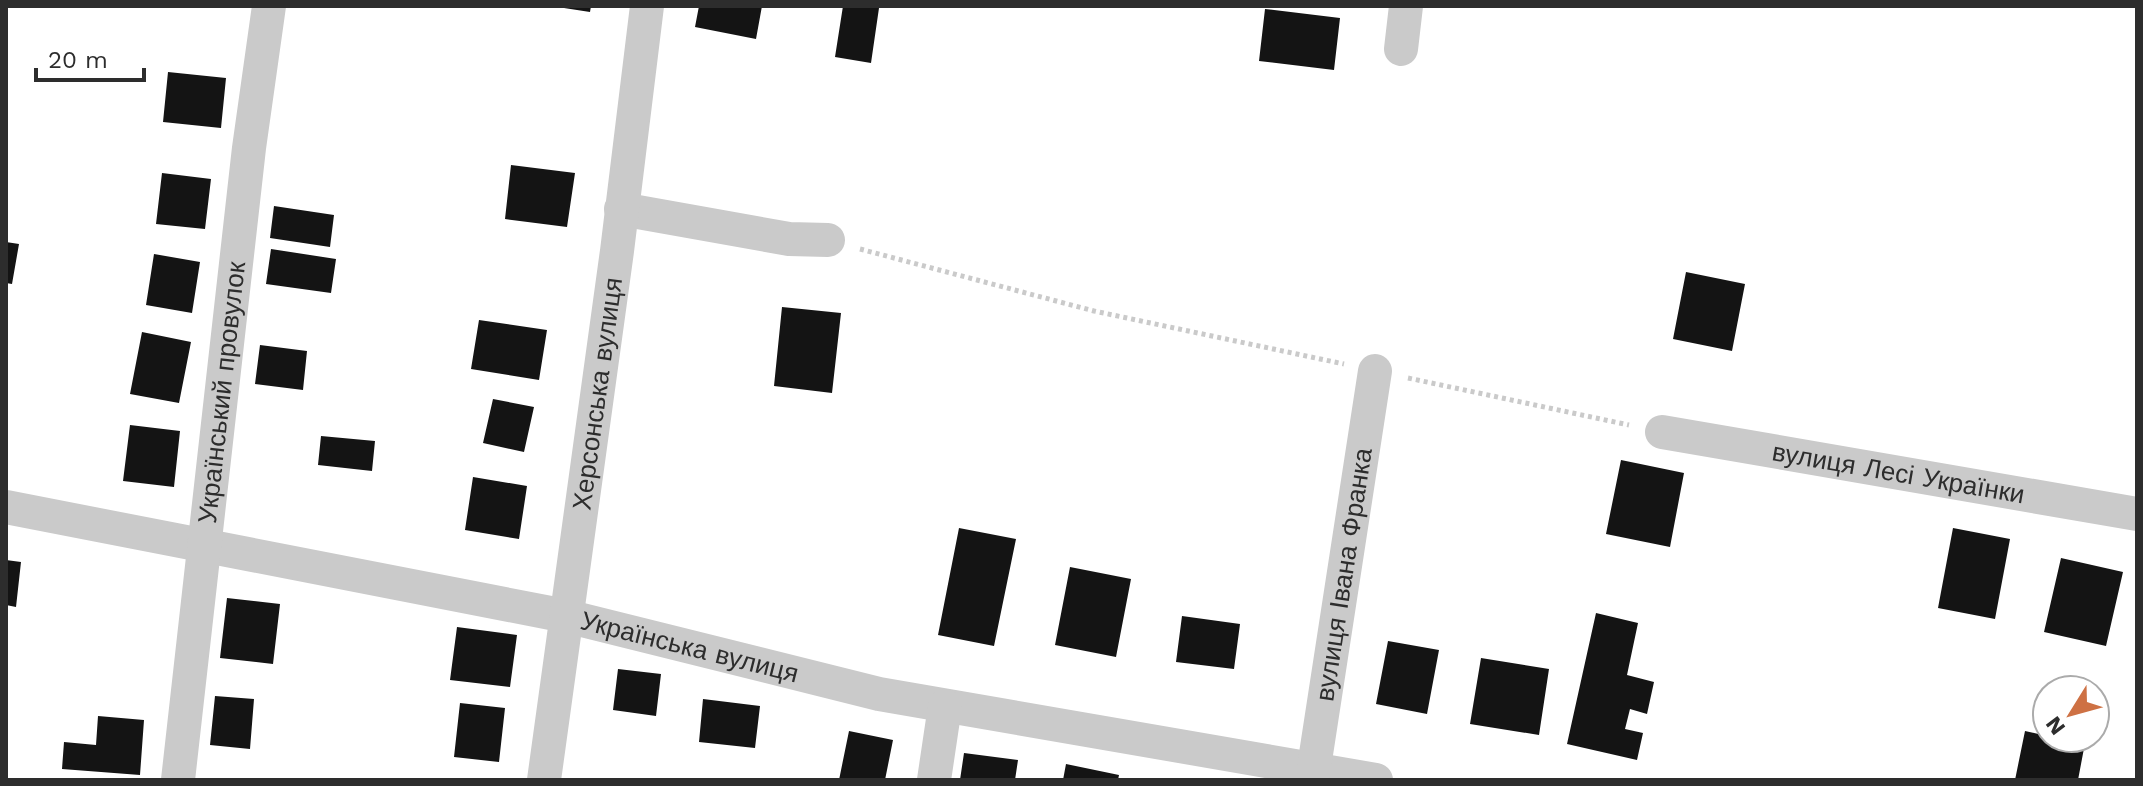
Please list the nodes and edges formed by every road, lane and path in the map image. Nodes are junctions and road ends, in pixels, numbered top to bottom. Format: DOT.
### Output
graph roads {
  1 [pos="269,6"];
  2 [pos="647,6"];
  3 [pos="1406,6"];
  4 [pos="1401,49"];
  5 [pos="621,209"];
  6 [pos="828,240"];
  7 [pos="1375,371"];
  8 [pos="1662,432"];
  9 [pos="6,507"];
  10 [pos="2137,514"];
  11 [pos="203,545"];
  12 [pos="566,616"];
  13 [pos="945,706"];
  14 [pos="1313,775"];
  15 [pos="178,780"];
  16 [pos="544,780"];
  17 [pos="934,780"];
  18 [pos="1376,780"];
  1 -- 11 [label="street, Український провулок"];
  2 -- 5 [label="street, Херсонська вулиця"];
  3 -- 4 [label="street"];
  5 -- 6 [label="street"];
  5 -- 12 [label="street, Херсонська вулиця"];
  6 -- 7 [label="path"];
  7 -- 8 [label="path"];
  7 -- 14 [label="street, вулиця Івана Франка"];
  8 -- 10 [label="street, вулиця Лесі Українки"];
  9 -- 11 [label="street, Українська вулиця"];
  11 -- 12 [label="street, Українська вулиця"];
  11 -- 15 [label="street, Український провулок"];
  12 -- 13 [label="street, Українська вулиця"];
  12 -- 16 [label="street, Херсонська вулиця"];
  13 -- 14 [label="street, Українська вулиця"];
  13 -- 17 [label="street"];
  14 -- 18 [label="street, Українська вулиця"];
}
